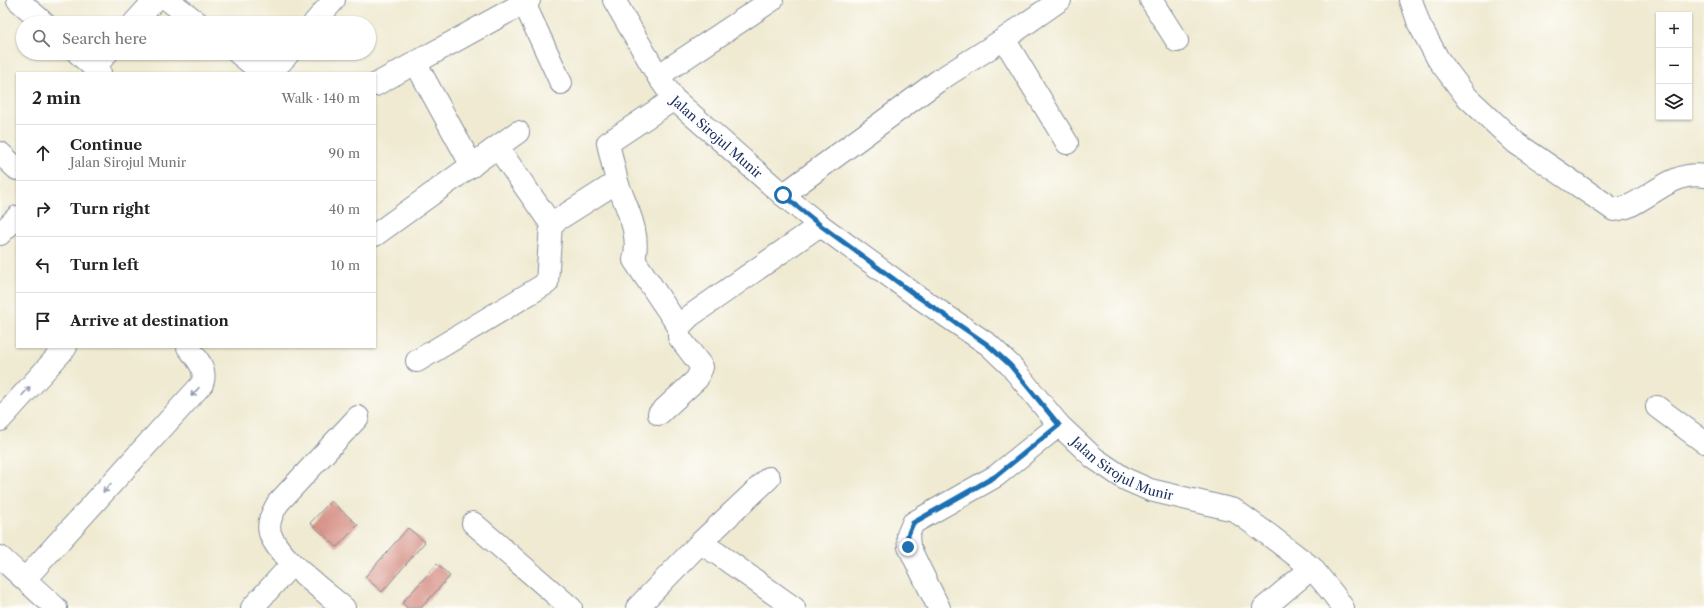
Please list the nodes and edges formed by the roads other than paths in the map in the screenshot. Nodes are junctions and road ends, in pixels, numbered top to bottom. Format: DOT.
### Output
graph roads {
  1 [pos="18,0"];
  2 [pos="155,0"];
  3 [pos="168,0"];
  4 [pos="334,0"];
  5 [pos="614,0"];
  6 [pos="772,0"];
  7 [pos="1060,0"];
  8 [pos="1151,0"];
  9 [pos="1411,0"];
  10 [pos="526,2"];
  11 [pos="36,16"];
  12 [pos="140,16"];
  13 [pos="189,16"];
  14 [pos="320,16"];
  15 [pos="1004,39"];
  16 [pos="1177,41"];
  17 [pos="91,60"];
  18 [pos="247,60"];
  19 [pos="283,60"];
  20 [pos="414,62"];
  21 [pos="100,65"];
  22 [pos="267,72"];
  23 [pos="267,72"];
  24 [pos="658,76"];
  25 [pos="561,83"];
  26 [pos="376,84"];
  27 [pos="674,99"];
  28 [pos="518,132"];
  29 [pos="1067,143"];
  30 [pos="498,148"];
  31 [pos="0,154"];
  32 [pos="472,166"];
  33 [pos="16,168"];
  34 [pos="1704,176"];
  35 [pos="617,182"];
  36 [pos="783,195"];
  37 [pos="16,218"];
  38 [pos="551,224"];
  39 [pos="820,225"];
  40 [pos="0,234"];
  41 [pos="376,234"];
  42 [pos="680,327"];
  43 [pos="65,348"];
  44 [pos="189,348"];
  45 [pos="418,361"];
  46 [pos="1657,407"];
  47 [pos="659,414"];
  48 [pos="358,416"];
  49 [pos="0,420"];
  50 [pos="1059,425"];
  51 [pos="1704,442"];
  52 [pos="769,478"];
  53 [pos="473,522"];
  54 [pos="700,543"];
  55 [pos="0,557"];
  56 [pos="292,564"];
  57 [pos="1312,568"];
  58 [pos="25,579"];
  59 [pos="56,608"];
  60 [pos="252,608"];
  61 [pos="344,608"];
  62 [pos="570,608"];
  63 [pos="637,608"];
  64 [pos="794,608"];
  65 [pos="939,608"];
  66 [pos="1264,608"];
  67 [pos="1343,608"];
  1 -- 11 [label="street"];
  2 -- 12 [label="street"];
  3 -- 13 [label="street"];
  4 -- 14 [label="street"];
  5 -- 24 [label="street, Jalan Sirojul Munir"];
  6 -- 24 [label="street"];
  7 -- 15 [label="street"];
  8 -- 16 [label="street"];
  9 -- 34 [label="street"];
  10 -- 20 [label="street"];
  10 -- 25 [label="street"];
  15 -- 29 [label="street"];
  15 -- 36 [label="street"];
  17 -- 21 [label="street"];
  18 -- 22 [label="street"];
  19 -- 23 [label="street"];
  20 -- 26 [label="street"];
  20 -- 32 [label="street"];
  24 -- 27 [label="street, Jalan Sirojul Munir"];
  27 -- 35 [label="street"];
  27 -- 36 [label="street, Jalan Sirojul Munir"];
  28 -- 30 [label="street"];
  30 -- 32 [label="street"];
  30 -- 38 [label="street"];
  31 -- 33 [label="street"];
  32 -- 41 [label="street"];
  35 -- 38 [label="street"];
  35 -- 42 [label="street"];
  36 -- 39 [label="street, Jalan Sirojul Munir"];
  37 -- 40 [label="street"];
  38 -- 45 [label="street"];
  39 -- 42 [label="street"];
  39 -- 50 [label="street, Jalan Sirojul Munir"];
  42 -- 47 [label="street"];
  49 -- 43 [label="street, one-way"];
  44 -- 58 [label="street, one-way"];
  46 -- 51 [label="street"];
  48 -- 56 [label="street"];
  50 -- 57 [label="street, Jalan Sirojul Munir"];
  50 -- 65 [label="street"];
  52 -- 54 [label="street"];
  53 -- 62 [label="street"];
  54 -- 63 [label="street"];
  54 -- 64 [label="street"];
  55 -- 58 [label="street"];
  56 -- 60 [label="street"];
  56 -- 61 [label="street"];
  57 -- 66 [label="street"];
  57 -- 67 [label="street, Jalan Sirojul Munir"];
  58 -- 59 [label="street"];
}
